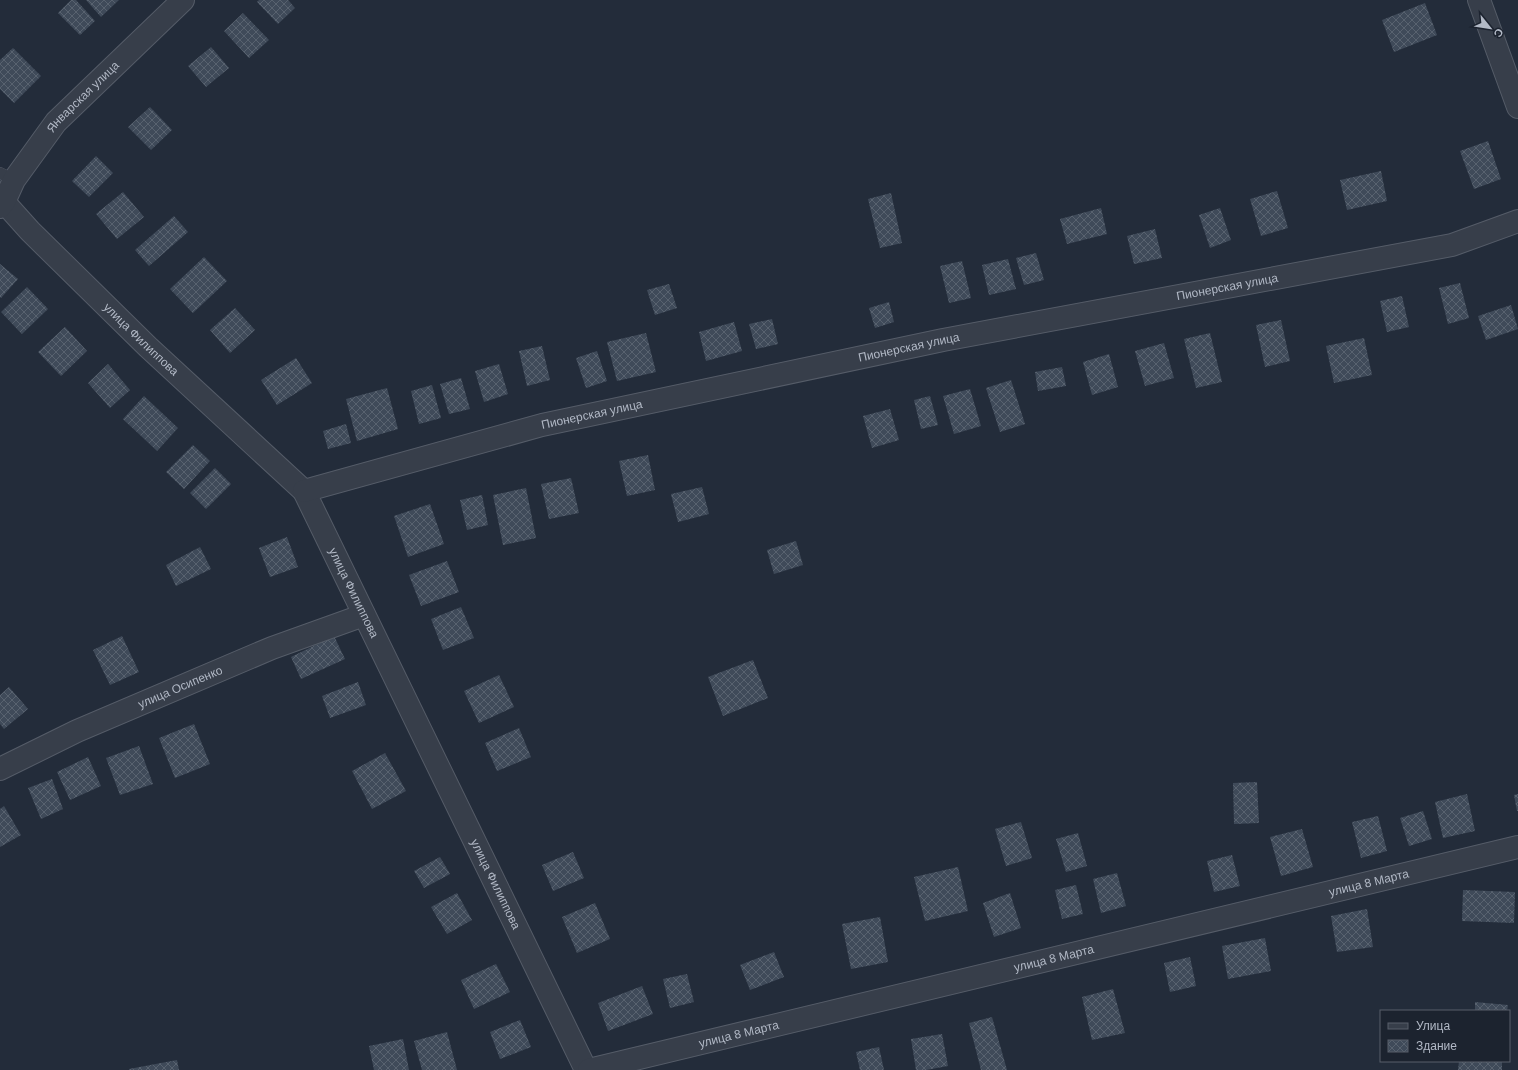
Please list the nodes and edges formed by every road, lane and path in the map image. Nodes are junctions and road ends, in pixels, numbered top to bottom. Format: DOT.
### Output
graph roads {
  1 [pos="183,0"];
  2 [pos="1479,0"];
  3 [pos="1518,107"];
  4 [pos="7,177"];
  5 [pos="2,205"];
  6 [pos="1518,221"];
  7 [pos="304,491"];
  8 [pos="364,615"];
  9 [pos="0,769"];
  10 [pos="1518,847"];
  11 [pos="586,1070"];
  12 [pos="589,1070"];
  1 -- 4 [label="street, Январская улица"];
  2 -- 3 [label="street"];
  4 -- 5 [label="street, Январская улица"];
  5 -- 7 [label="street, улица Филиппова"];
  6 -- 7 [label="street, Пионерская улица"];
  7 -- 8 [label="street, улица Филиппова"];
  8 -- 9 [label="street, улица Осипенко"];
  8 -- 11 [label="street, улица Филиппова"];
  10 -- 12 [label="street, улица 8 Марта"];
}
